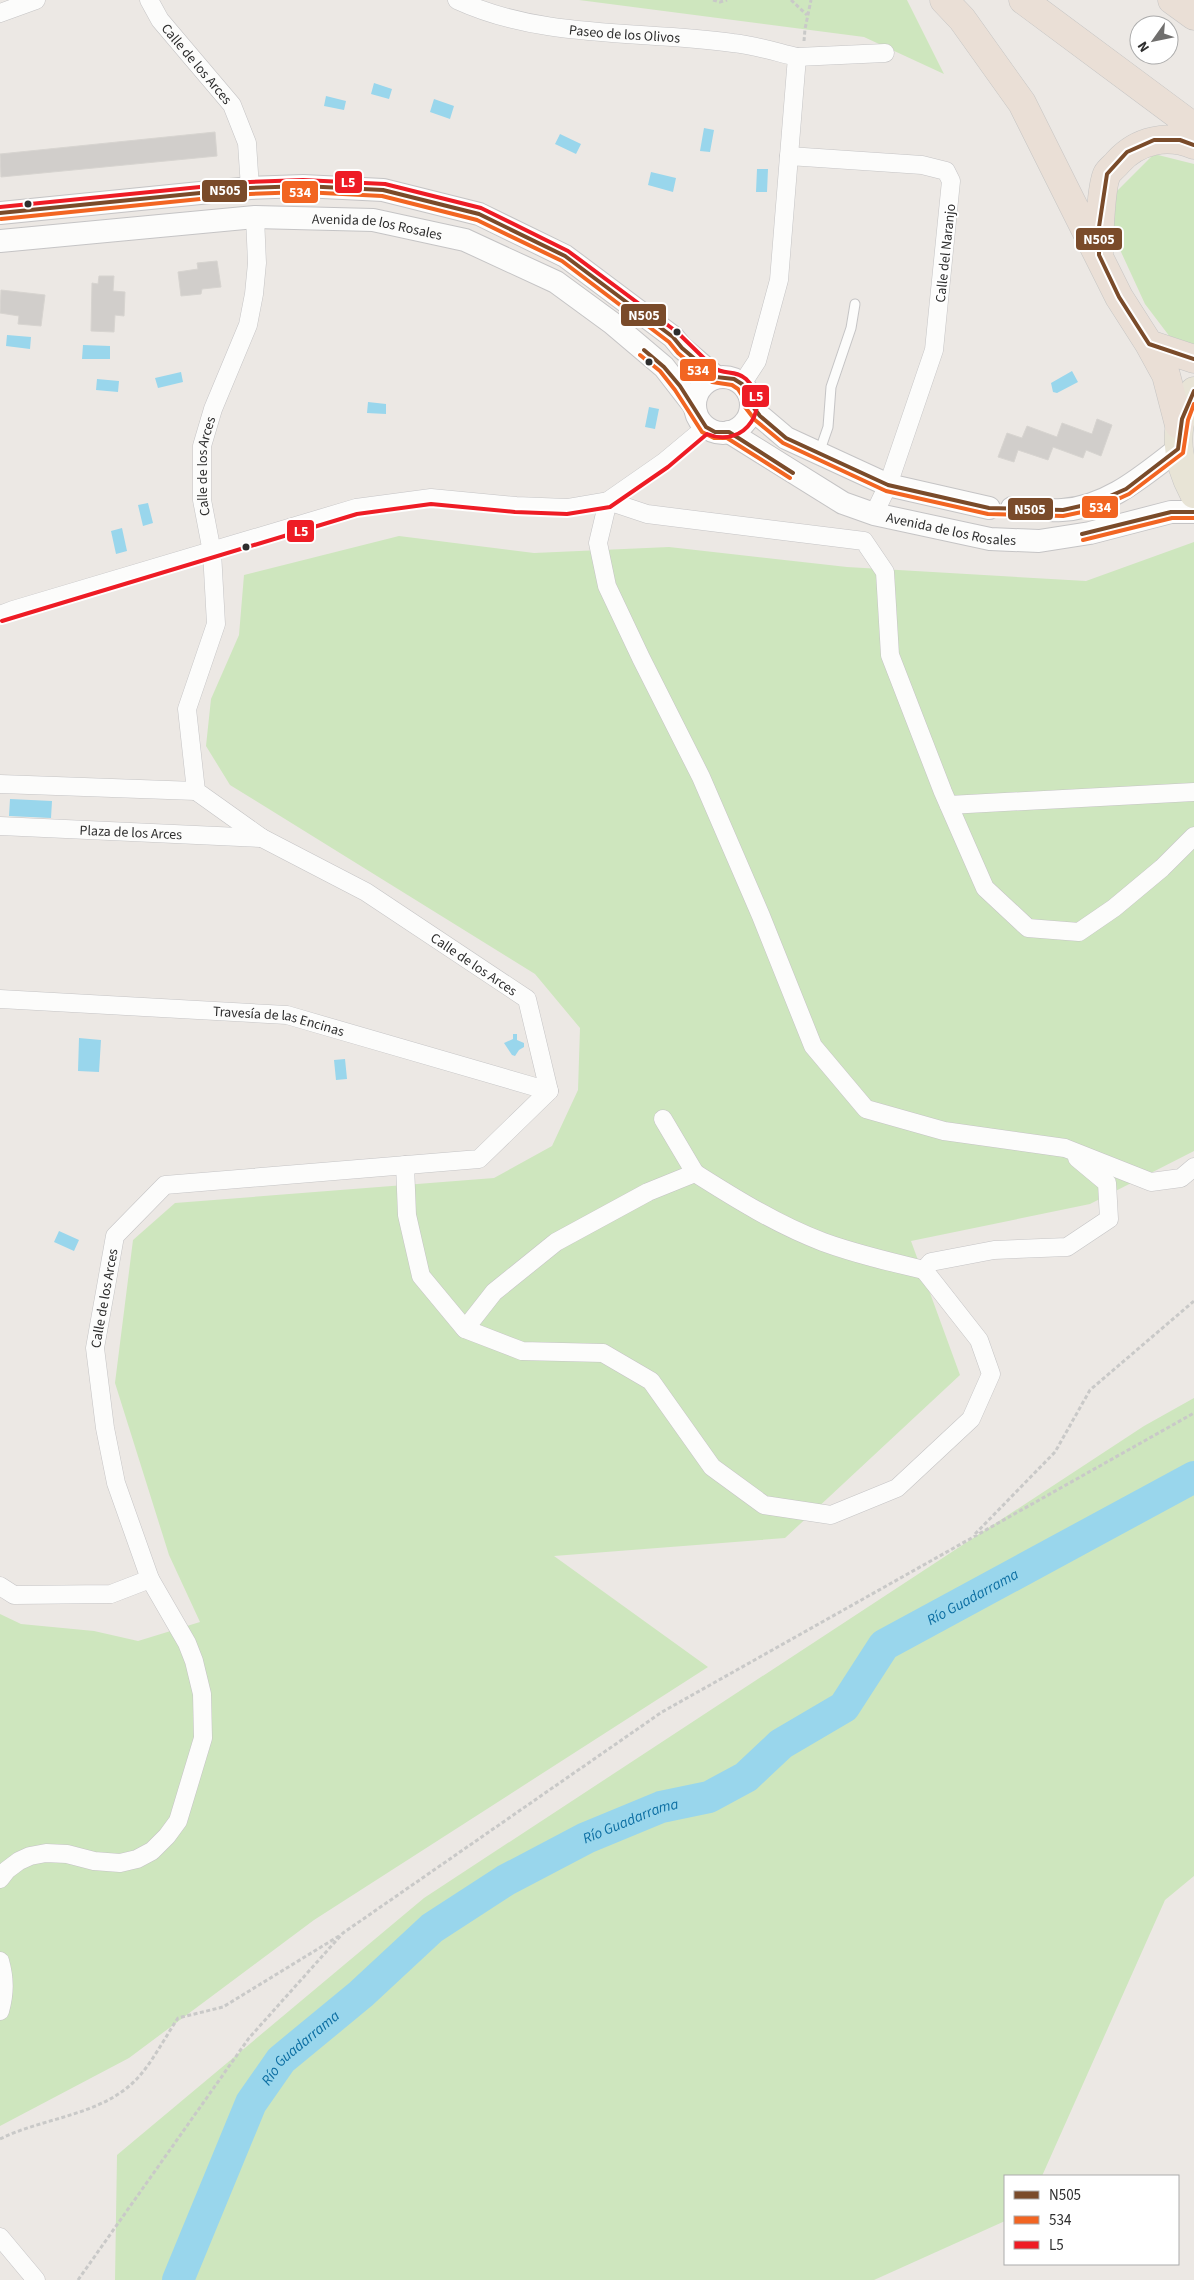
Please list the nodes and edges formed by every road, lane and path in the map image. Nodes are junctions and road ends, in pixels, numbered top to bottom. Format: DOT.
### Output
graph roads {
  1 [pos="36,0"];
  2 [pos="149,0"];
  3 [pos="457,0"];
  4 [pos="713,0"];
  5 [pos="727,0"];
  6 [pos="791,0"];
  7 [pos="811,0"];
  8 [pos="944,0"];
  9 [pos="1024,0"];
  10 [pos="1056,0"];
  11 [pos="1172,0"];
  12 [pos="0,13"];
  13 [pos="808,15"];
  14 [pos="1194,16"];
  15 [pos="885,54"];
  16 [pos="796,56"];
  17 [pos="1194,110"];
  18 [pos="1194,127"];
  19 [pos="1194,145"];
  20 [pos="789,156"];
  21 [pos="250,188"];
  22 [pos="0,213"];
  23 [pos="255,216"];
  24 [pos="0,241"];
  25 [pos="1099,255"];
  26 [pos="855,304"];
  27 [pos="1149,344"];
  28 [pos="1194,360"];
  29 [pos="716,377"];
  30 [pos="1194,391"];
  31 [pos="746,394"];
  32 [pos="695,407"];
  33 [pos="706,427"];
  34 [pos="729,432"];
  35 [pos="1179,437"];
  36 [pos="819,453"];
  37 [pos="888,486"];
  38 [pos="1194,494"];
  39 [pos="608,501"];
  40 [pos="989,508"];
  41 [pos="1012,508"];
  42 [pos="1194,512"];
  43 [pos="874,514"];
  44 [pos="212,552"];
  45 [pos="0,615"];
  46 [pos="0,784"];
  47 [pos="196,791"];
  48 [pos="1194,792"];
  49 [pos="949,805"];
  50 [pos="0,826"];
  51 [pos="1194,836"];
  52 [pos="262,838"];
  53 [pos="0,999"];
  54 [pos="549,1091"];
  55 [pos="663,1119"];
  56 [pos="1065,1148"];
  57 [pos="404,1165"];
  58 [pos="1194,1167"];
  59 [pos="694,1173"];
  60 [pos="924,1270"];
  61 [pos="1194,1301"];
  62 [pos="465,1329"];
  63 [pos="1194,1413"];
  64 [pos="971,1538"];
  65 [pos="150,1579"];
  66 [pos="0,1586"];
  67 [pos="0,1879"];
  68 [pos="344,1933"];
  69 [pos="0,1961"];
  70 [pos="0,2011"];
  71 [pos="0,2139"];
  72 [pos="0,2237"];
  73 [pos="36,2280"];
  74 [pos="78,2280"];
  1 -- 12 [label="street"];
  2 -- 21 [label="street, Calle de los Arces"];
  3 -- 16 [label="street, Paseo de los Olivos"];
  4 -- 5 [label="path"];
  6 -- 13 [label="path"];
  7 -- 13 [label="path"];
  8 -- 25 [label="highway"];
  9 -- 18 [label="highway"];
  10 -- 17 [label="highway"];
  11 -- 14 [label="highway"];
  13 -- 16 [label="path"];
  15 -- 16 [label="street, Paseo de los Olivos"];
  16 -- 20 [label="street"];
  19 -- 25 [label="highway"];
  20 -- 31 [label="street"];
  20 -- 37 [label="street, Calle del Naranjo"];
  21 -- 22 [label="street"];
  21 -- 29 [label="street"];
  23 -- 24 [label="street, Avenida de los Rosales"];
  23 -- 32 [label="street, Avenida de los Rosales"];
  23 -- 44 [label="street, Calle de los Arces"];
  25 -- 27 [label="highway"];
  26 -- 36 [label="lane"];
  27 -- 28 [label="highway"];
  27 -- 35 [label="highway"];
  29 -- 31 [label="street"];
  29 -- 32 [label="street"];
  30 -- 35 [label="main road"];
  31 -- 34 [label="street"];
  31 -- 36 [label="street, Avenida de los Rosales"];
  32 -- 33 [label="street"];
  33 -- 34 [label="street"];
  33 -- 39 [label="street"];
  34 -- 43 [label="street, Avenida de los Rosales"];
  35 -- 38 [label="main road"];
  35 -- 41 [label="street, Avenida de los Rosales"];
  36 -- 37 [label="street, Avenida de los Rosales"];
  37 -- 40 [label="street, Avenida de los Rosales"];
  37 -- 43 [label="street, Calle del Naranjo"];
  39 -- 44 [label="street"];
  39 -- 49 [label="street"];
  39 -- 56 [label="street"];
  40 -- 41 [label="street, Avenida de los Rosales"];
  42 -- 43 [label="street, Avenida de los Rosales"];
  44 -- 45 [label="street"];
  44 -- 47 [label="street, Calle de los Arces"];
  46 -- 47 [label="street"];
  47 -- 52 [label="street, Calle de los Arces"];
  48 -- 49 [label="street"];
  49 -- 51 [label="street"];
  50 -- 52 [label="street, Plaza de los Arces"];
  52 -- 54 [label="street, Calle de los Arces"];
  53 -- 54 [label="street, Travesía de las Encinas"];
  54 -- 57 [label="street, Calle de los Arces"];
  55 -- 59 [label="street"];
  56 -- 58 [label="street"];
  56 -- 60 [label="street"];
  57 -- 62 [label="street"];
  57 -- 65 [label="street, Calle de los Arces"];
  59 -- 60 [label="street"];
  59 -- 62 [label="street"];
  60 -- 62 [label="street"];
  61 -- 64 [label="path"];
  63 -- 64 [label="path"];
  64 -- 68 [label="path"];
  65 -- 66 [label="street"];
  65 -- 67 [label="street, Calle de los Arces"];
  68 -- 71 [label="path"];
  68 -- 74 [label="path"];
  69 -- 70 [label="street"];
  72 -- 73 [label="street"];
}
